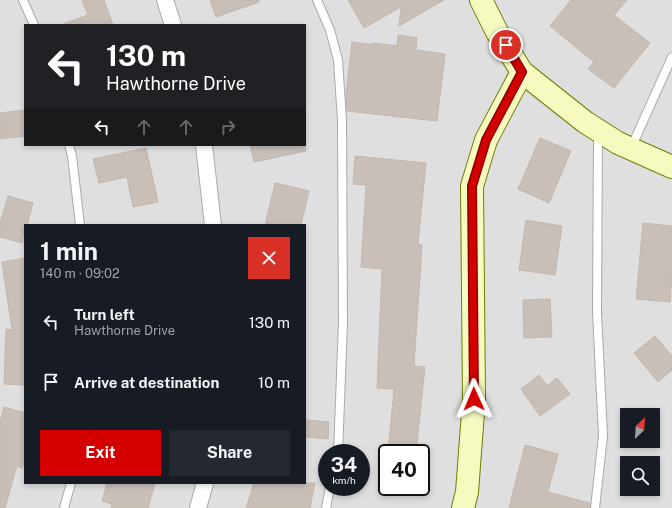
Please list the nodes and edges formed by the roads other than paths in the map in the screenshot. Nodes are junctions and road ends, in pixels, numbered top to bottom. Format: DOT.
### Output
graph roads {
  1 [pos="23,0"];
  2 [pos="165,0"];
  3 [pos="317,0"];
  4 [pos="481,0"];
  5 [pos="34,24"];
  6 [pos="173,24"];
  7 [pos="672,57"];
  8 [pos="522,72"];
  9 [pos="598,130"];
  10 [pos="69,146"];
  11 [pos="204,146"];
  12 [pos="631,149"];
  13 [pos="672,167"];
  14 [pos="80,224"];
  15 [pos="213,224"];
  16 [pos="338,444"];
  17 [pos="71,484"];
  18 [pos="205,484"];
  19 [pos="328,496"];
  20 [pos="64,508"];
  21 [pos="198,508"];
  22 [pos="326,508"];
  23 [pos="463,508"];
  24 [pos="595,508"];
  1 -- 5 [label="lane"];
  2 -- 6 [label="street"];
  3 -- 16 [label="lane"];
  4 -- 8 [label="street"];
  7 -- 12 [label="lane"];
  8 -- 9 [label="street"];
  8 -- 23 [label="street"];
  9 -- 12 [label="street"];
  9 -- 24 [label="lane"];
  10 -- 14 [label="lane"];
  11 -- 15 [label="street"];
  12 -- 13 [label="street"];
  17 -- 20 [label="lane"];
  18 -- 21 [label="street"];
  19 -- 22 [label="lane"];
}
